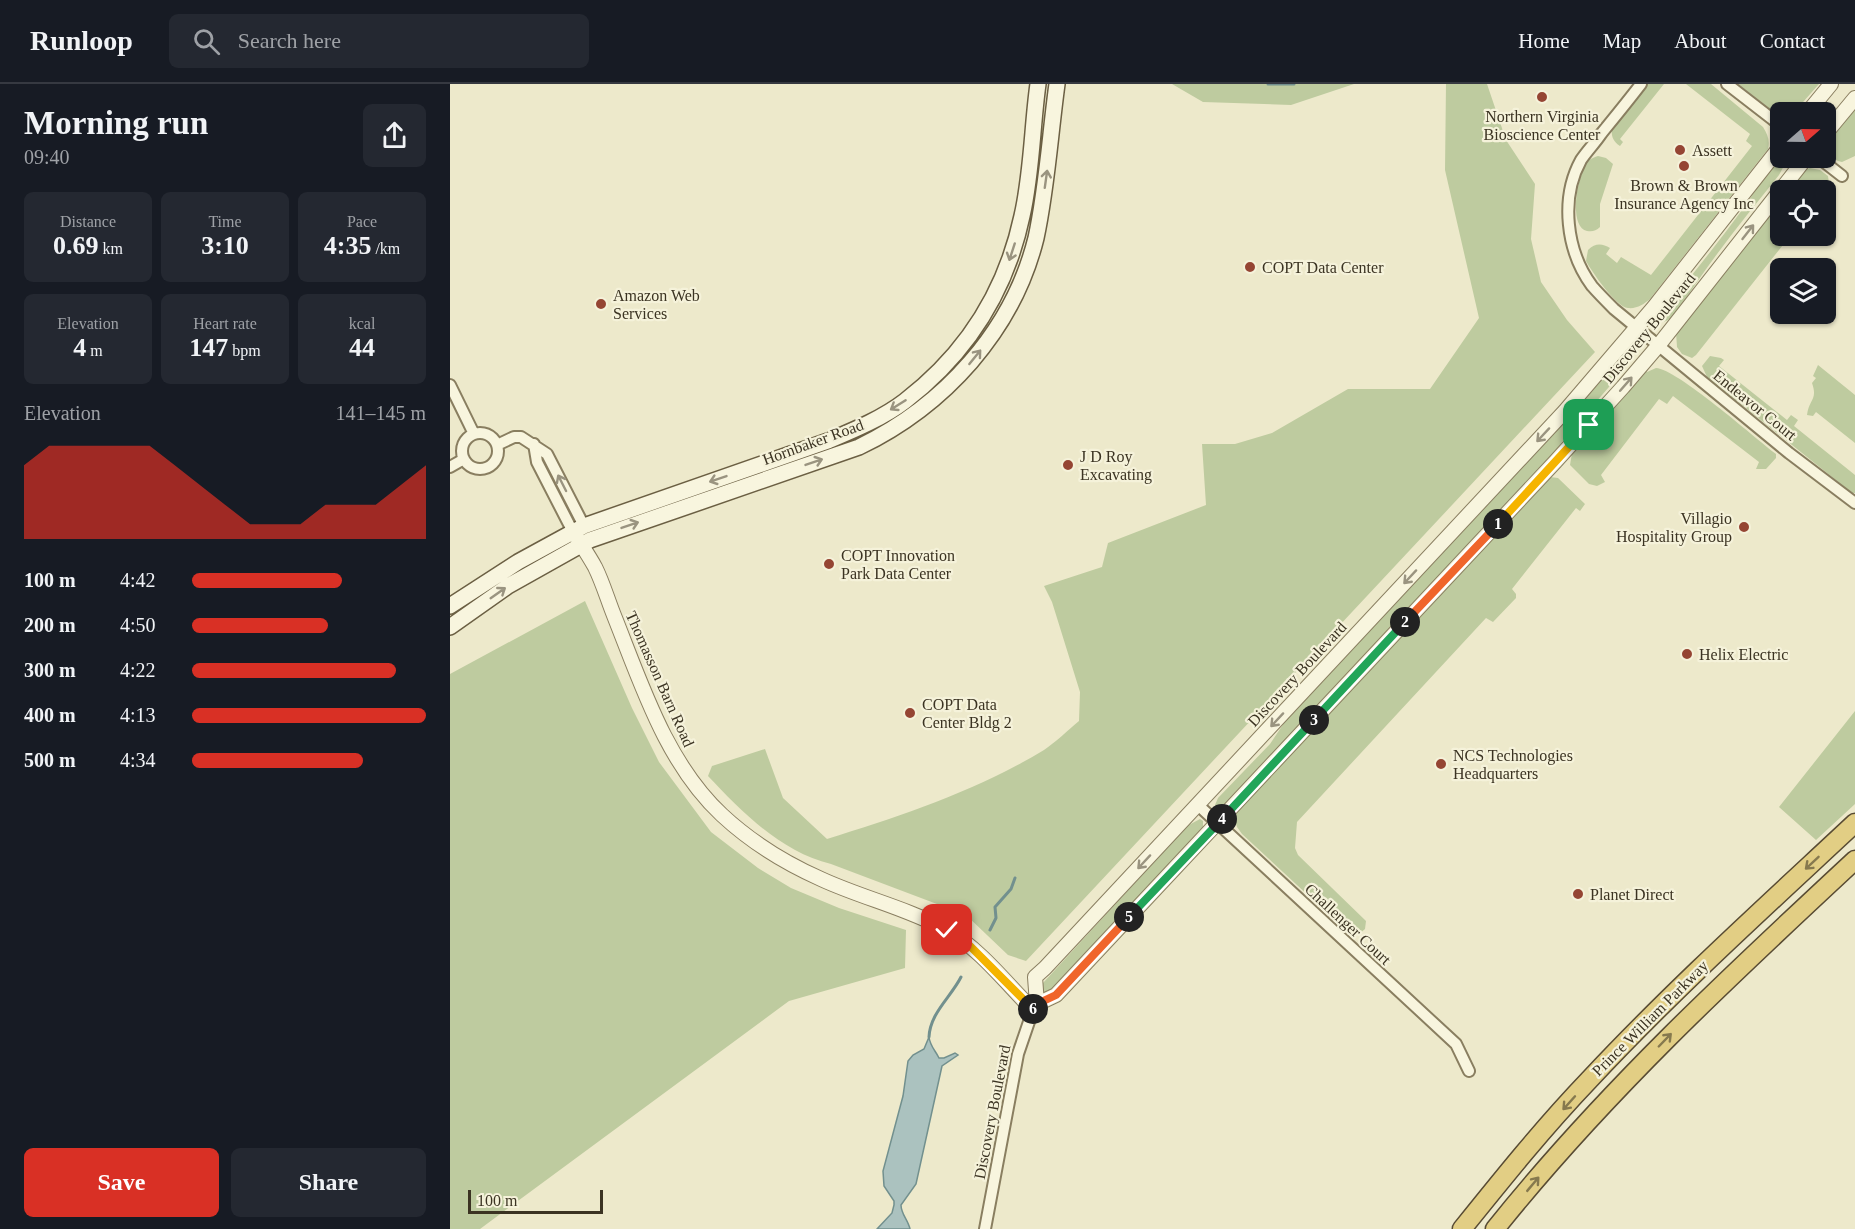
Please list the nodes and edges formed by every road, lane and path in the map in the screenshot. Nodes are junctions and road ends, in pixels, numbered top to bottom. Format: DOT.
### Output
graph roads {
  1 [pos="1038,84"];
  2 [pos="1057,84"];
  3 [pos="1641,84"];
  4 [pos="1727,84"];
  5 [pos="1831,84"];
  6 [pos="1855,98"];
  7 [pos="1816,102"];
  8 [pos="1770,117"];
  9 [pos="1836,121"];
  10 [pos="1030,153"];
  11 [pos="1048,156"];
  12 [pos="1770,160"];
  13 [pos="1798,168"];
  14 [pos="1832,168"];
  15 [pos="1842,176"];
  16 [pos="1637,328"];
  17 [pos="1658,346"];
  18 [pos="450,385"];
  19 [pos="474,434"];
  20 [pos="497,445"];
  21 [pos="464,459"];
  22 [pos="450,467"];
  23 [pos="1855,503"];
  24 [pos="582,535"];
  25 [pos="450,606"];
  26 [pos="450,627"];
  27 [pos="1198,805"];
  28 [pos="1218,823"];
  29 [pos="1855,823"];
  30 [pos="1855,860"];
  31 [pos="1035,1007"];
  32 [pos="1469,1071"];
  33 [pos="985,1229"];
  34 [pos="1462,1229"];
  35 [pos="1495,1229"];
  1 -- 10 [label="main road, Hornbaker Road"];
  2 -- 11 [label="main road, Hornbaker Road"];
  3 -- 16 [label="street, Endeavor Court"];
  4 -- 8 [label="street"];
  5 -- 7 [label="street"];
  6 -- 9 [label="street"];
  10 -- 11 [label="main road"];
  10 -- 24 [label="main road, Hornbaker Road, one-way"];
  24 -- 11 [label="main road, Hornbaker Road, one-way"];
  12 -- 16 [label="street, Discovery Boulevard"];
  17 -- 13 [label="street, Discovery Boulevard, one-way"];
  14 -- 15 [label="street"];
  16 -- 17 [label="street, Endeavor Court"];
  16 -- 27 [label="street, Discovery Boulevard, one-way"];
  17 -- 23 [label="street, Endeavor Court"];
  28 -- 17 [label="street, Discovery Boulevard, one-way"];
  18 -- 19 [label="street"];
  19 -- 20 [label="street"];
  19 -- 21 [label="street"];
  20 -- 21 [label="street"];
  20 -- 24 [label="street"];
  21 -- 22 [label="street"];
  24 -- 25 [label="main road, Hornbaker Road"];
  26 -- 24 [label="main road, Hornbaker Road, one-way"];
  24 -- 31 [label="street, Thomasson Barn Road"];
  27 -- 28 [label="street, Challenger Court"];
  27 -- 31 [label="street, Discovery Boulevard, one-way"];
  28 -- 31 [label="street, Discovery Boulevard"];
  28 -- 32 [label="street, Challenger Court"];
  29 -- 34 [label="highway, Prince William Parkway, one-way"];
  35 -- 30 [label="highway, Prince William Parkway, one-way"];
  31 -- 33 [label="street, Discovery Boulevard"];
}
